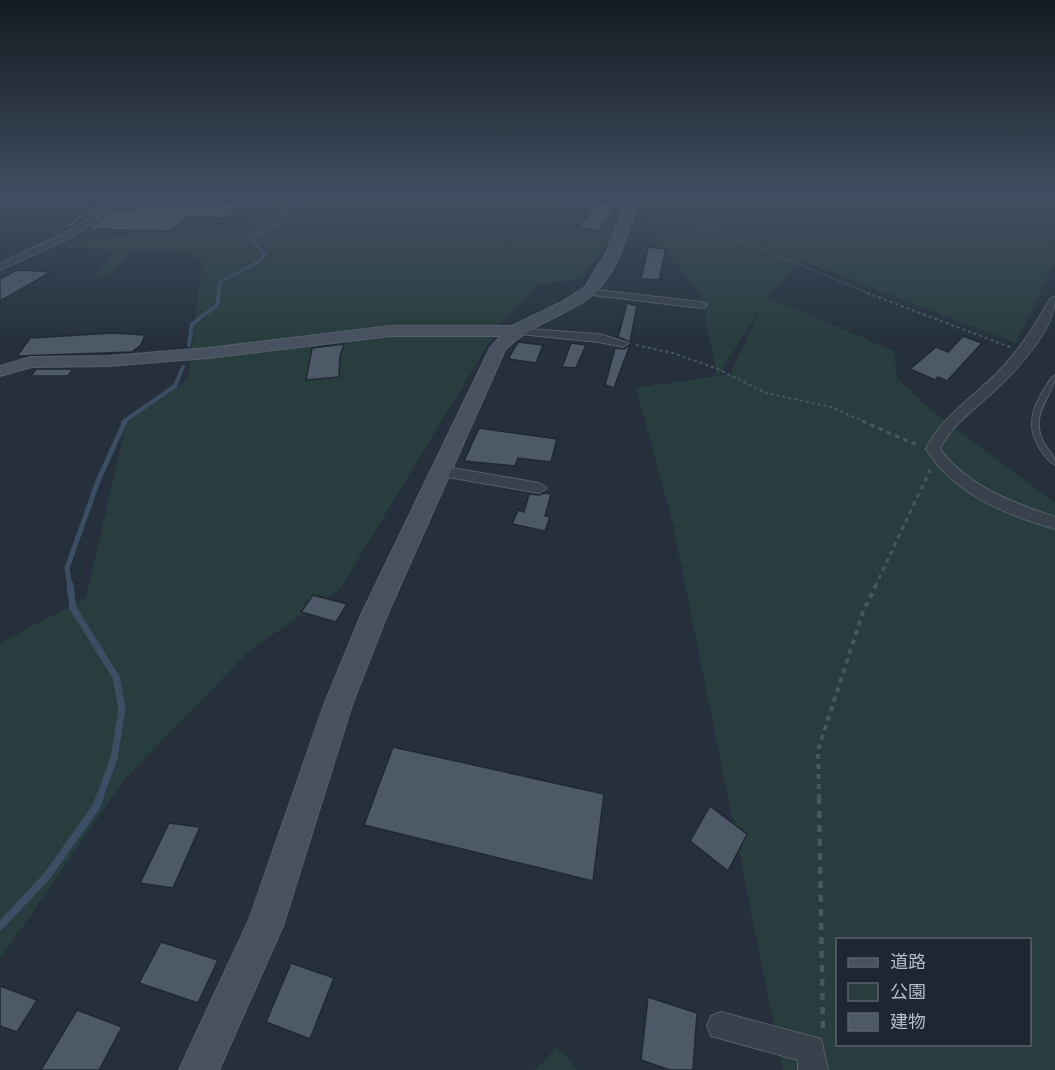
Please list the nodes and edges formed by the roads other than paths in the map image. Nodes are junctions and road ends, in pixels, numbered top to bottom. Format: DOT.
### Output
graph roads {
  1 [pos="50,244"];
  2 [pos="616,244"];
  3 [pos="0,267"];
  4 [pos="588,292"];
  5 [pos="701,306"];
  6 [pos="1053,308"];
  7 [pos="513,331"];
  8 [pos="623,343"];
  9 [pos="0,371"];
  10 [pos="1055,377"];
  11 [pos="1055,462"];
  12 [pos="441,471"];
  13 [pos="539,488"];
  14 [pos="1055,523"];
  15 [pos="722,1026"];
  16 [pos="199,1070"];
  17 [pos="813,1070"];
  1 -- 3 [label="street"];
  2 -- 4 [label="street"];
  4 -- 5 [label="street"];
  4 -- 7 [label="street"];
  6 -- 14 [label="street"];
  7 -- 8 [label="street"];
  7 -- 9 [label="street"];
  7 -- 12 [label="street"];
  10 -- 11 [label="lane"];
  12 -- 13 [label="street"];
  12 -- 16 [label="street"];
  15 -- 17 [label="street"];
}
